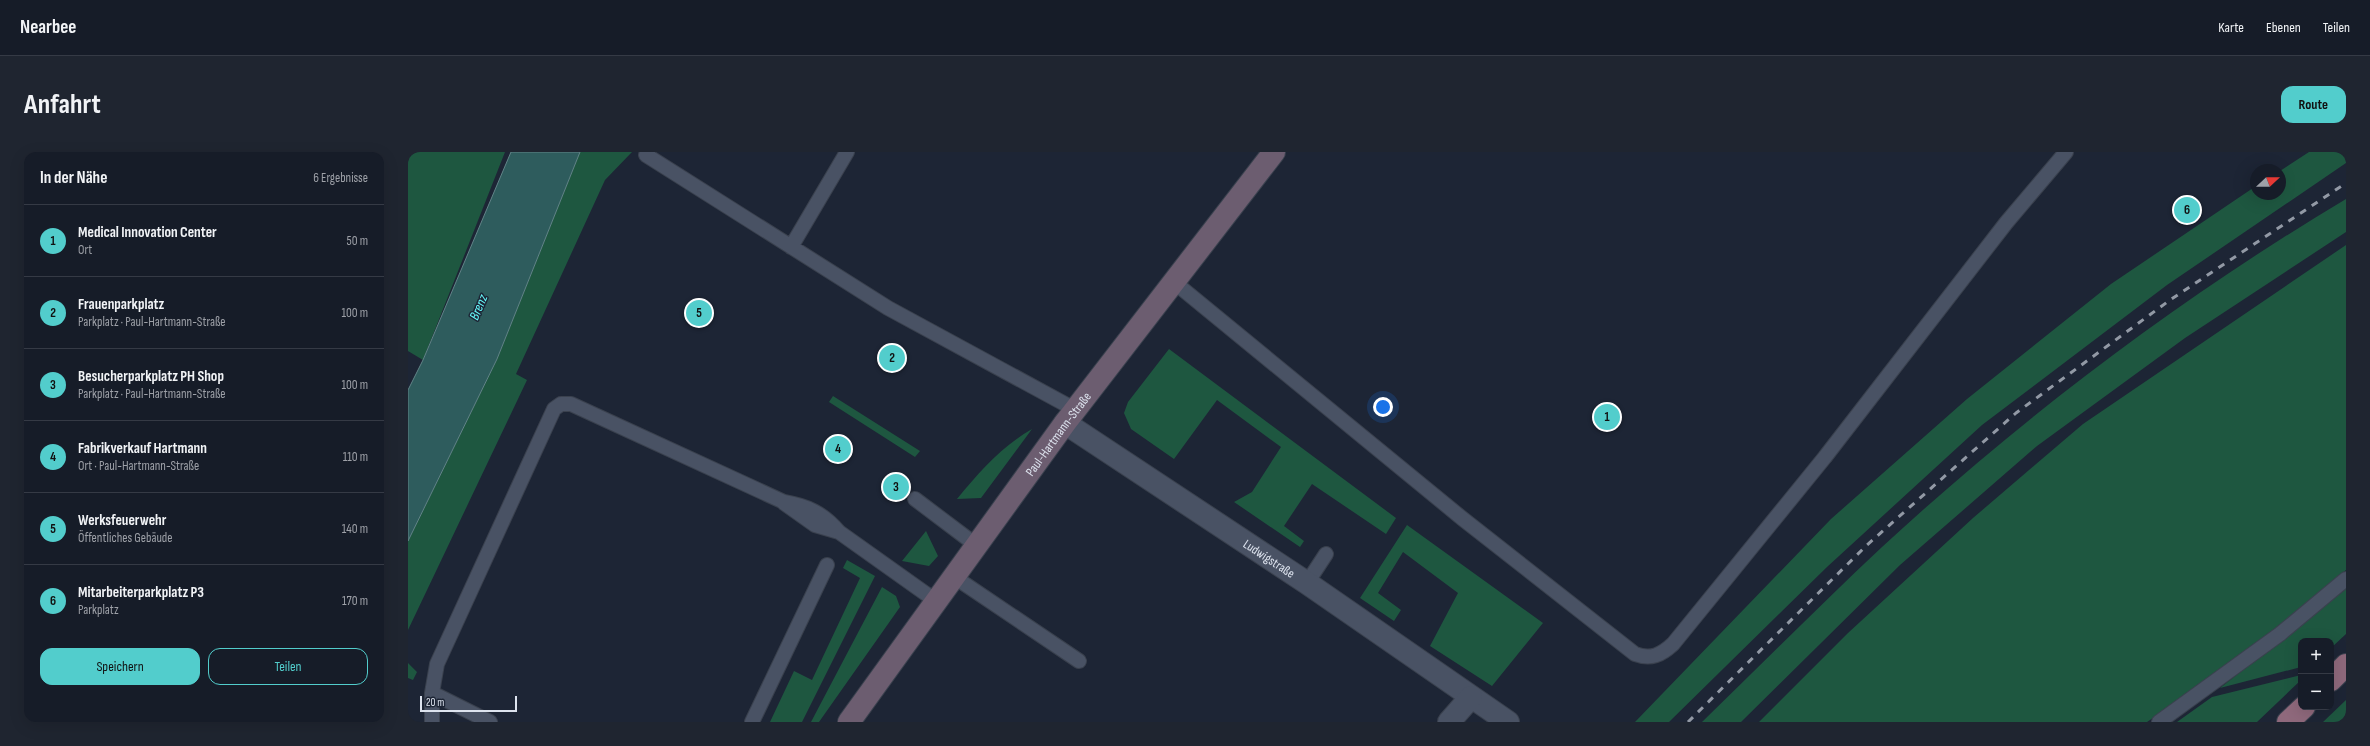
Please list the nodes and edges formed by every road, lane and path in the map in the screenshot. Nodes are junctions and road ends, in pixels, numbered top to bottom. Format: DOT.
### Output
graph roads {
  1 [pos="648,152"];
  2 [pos="847,152"];
  3 [pos="1274,152"];
  4 [pos="2066,152"];
  5 [pos="791,247"];
  6 [pos="1174,282"];
  7 [pos="1070,416"];
  8 [pos="915,500"];
  9 [pos="976,545"];
  10 [pos="1326,554"];
  11 [pos="827,565"];
  12 [pos="953,576"];
  13 [pos="2346,579"];
  14 [pos="1307,583"];
  15 [pos="936,601"];
  16 [pos="1079,661"];
  17 [pos="2346,665"];
  18 [pos="2334,677"];
  19 [pos="432,693"];
  20 [pos="1471,697"];
  21 [pos="2301,710"];
  22 [pos="432,722"];
  23 [pos="490,722"];
  24 [pos="752,722"];
  25 [pos="849,722"];
  26 [pos="1449,722"];
  27 [pos="1508,722"];
  28 [pos="2159,722"];
  29 [pos="2288,722"];
  1 -- 5 [label="lane"];
  2 -- 5 [label="lane"];
  3 -- 6 [label="main road, Paul-Hartmann-Straße"];
  4 -- 6 [label="lane"];
  5 -- 7 [label="lane"];
  6 -- 7 [label="main road, Paul-Hartmann-Straße"];
  7 -- 9 [label="main road, Paul-Hartmann-Straße"];
  7 -- 14 [label="street, Ludwigstraße"];
  8 -- 9 [label="lane"];
  9 -- 12 [label="main road, Paul-Hartmann-Straße"];
  10 -- 14 [label="lane"];
  11 -- 24 [label="lane"];
  12 -- 15 [label="main road, Paul-Hartmann-Straße"];
  12 -- 16 [label="lane"];
  13 -- 28 [label="lane"];
  14 -- 20 [label="street, Ludwigstraße"];
  15 -- 19 [label="lane"];
  15 -- 25 [label="main road, Paul-Hartmann-Straße"];
  17 -- 18 [label="main road"];
  19 -- 22 [label="lane"];
  19 -- 23 [label="lane"];
  20 -- 26 [label="street"];
  20 -- 27 [label="street, Ludwigstraße"];
  21 -- 29 [label="main road"];
}
